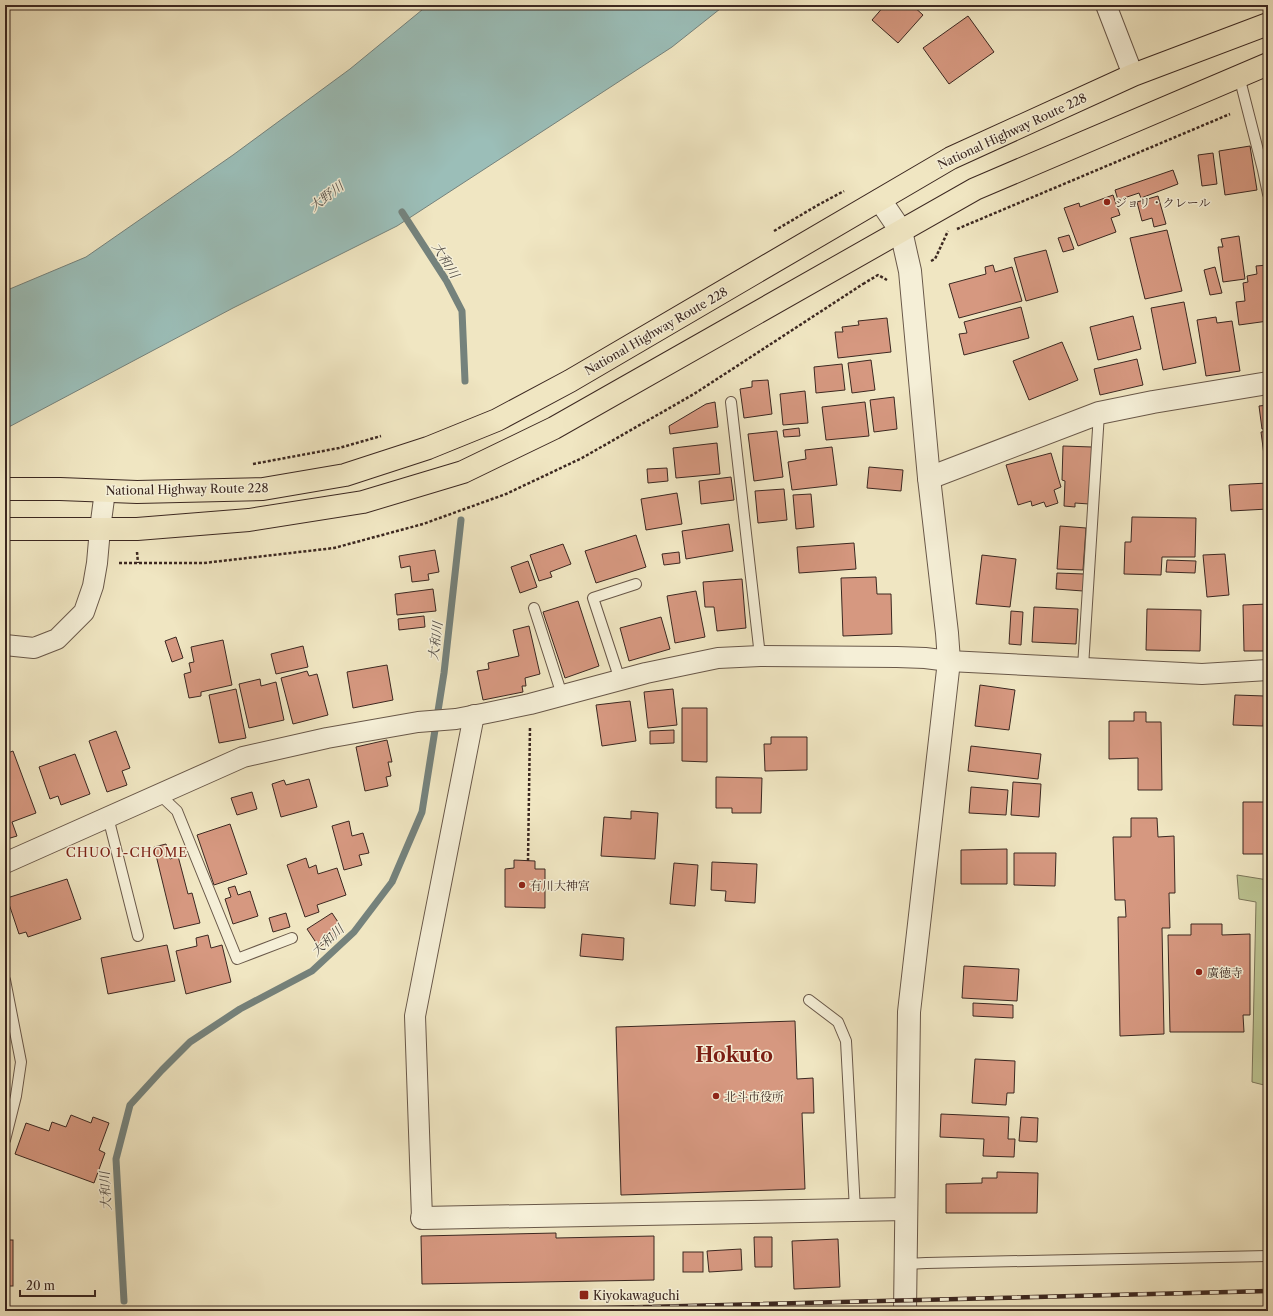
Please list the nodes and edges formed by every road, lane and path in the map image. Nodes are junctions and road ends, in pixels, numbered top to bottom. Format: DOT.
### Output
graph roads {
  1 [pos="1106,5"];
  2 [pos="1268,24"];
  3 [pos="1268,64"];
  4 [pos="1133,75"];
  5 [pos="1239,76"];
  6 [pos="1237,112"];
  7 [pos="1268,194"];
  8 [pos="880,200"];
  9 [pos="818,205"];
  10 [pos="956,229"];
  11 [pos="901,231"];
  12 [pos="771,234"];
  13 [pos="1268,383"];
  14 [pos="731,402"];
  15 [pos="1099,413"];
  16 [pos="384,435"];
  17 [pos="246,465"];
  18 [pos="929,478"];
  19 [pos="5,489"];
  20 [pos="105,491"];
  21 [pos="5,529"];
  22 [pos="100,529"];
  23 [pos="636,584"];
  24 [pos="534,608"];
  25 [pos="5,645"];
  26 [pos="760,656"];
  27 [pos="949,661"];
  28 [pos="1084,667"];
  29 [pos="1268,670"];
  30 [pos="620,680"];
  31 [pos="562,695"];
  32 [pos="530,704"];
  33 [pos="465,717"];
  34 [pos="160,794"];
  35 [pos="108,817"];
  36 [pos="528,861"];
  37 [pos="5,863"];
  38 [pos="138,936"];
  39 [pos="292,938"];
  40 [pos="5,980"];
  41 [pos="810,1000"];
  42 [pos="5,1140"];
  43 [pos="906,1209"];
  44 [pos="855,1210"];
  45 [pos="422,1218"];
  46 [pos="1268,1256"];
  47 [pos="906,1264"];
  48 [pos="906,1311"];
  1 -- 4 [label="street"];
  2 -- 4 [label="highway, National Highway Route 228"];
  3 -- 5 [label="highway"];
  4 -- 8 [label="highway, National Highway Route 228"];
  5 -- 7 [label="lane"];
  5 -- 11 [label="highway"];
  6 -- 10 [label="path"];
  8 -- 11 [label="street"];
  8 -- 20 [label="highway, National Highway Route 228"];
  9 -- 12 [label="path"];
  11 -- 18 [label="street"];
  11 -- 22 [label="highway"];
  13 -- 15 [label="street"];
  14 -- 26 [label="lane"];
  15 -- 18 [label="street"];
  15 -- 28 [label="lane"];
  16 -- 17 [label="path"];
  18 -- 27 [label="street"];
  19 -- 20 [label="highway, National Highway Route 228"];
  20 -- 22 [label="street"];
  21 -- 22 [label="highway"];
  22 -- 25 [label="street"];
  23 -- 30 [label="lane"];
  24 -- 31 [label="lane"];
  26 -- 27 [label="street"];
  26 -- 30 [label="street"];
  27 -- 28 [label="street"];
  27 -- 43 [label="street"];
  28 -- 29 [label="street"];
  30 -- 31 [label="street"];
  31 -- 32 [label="street"];
  32 -- 33 [label="street"];
  32 -- 36 [label="path"];
  33 -- 34 [label="street"];
  33 -- 45 [label="street"];
  34 -- 35 [label="street"];
  34 -- 39 [label="lane"];
  35 -- 37 [label="street"];
  35 -- 38 [label="lane"];
  40 -- 42 [label="lane"];
  41 -- 44 [label="lane"];
  43 -- 44 [label="street"];
  43 -- 47 [label="street"];
  44 -- 45 [label="street"];
  46 -- 47 [label="lane"];
  47 -- 48 [label="street"];
}
